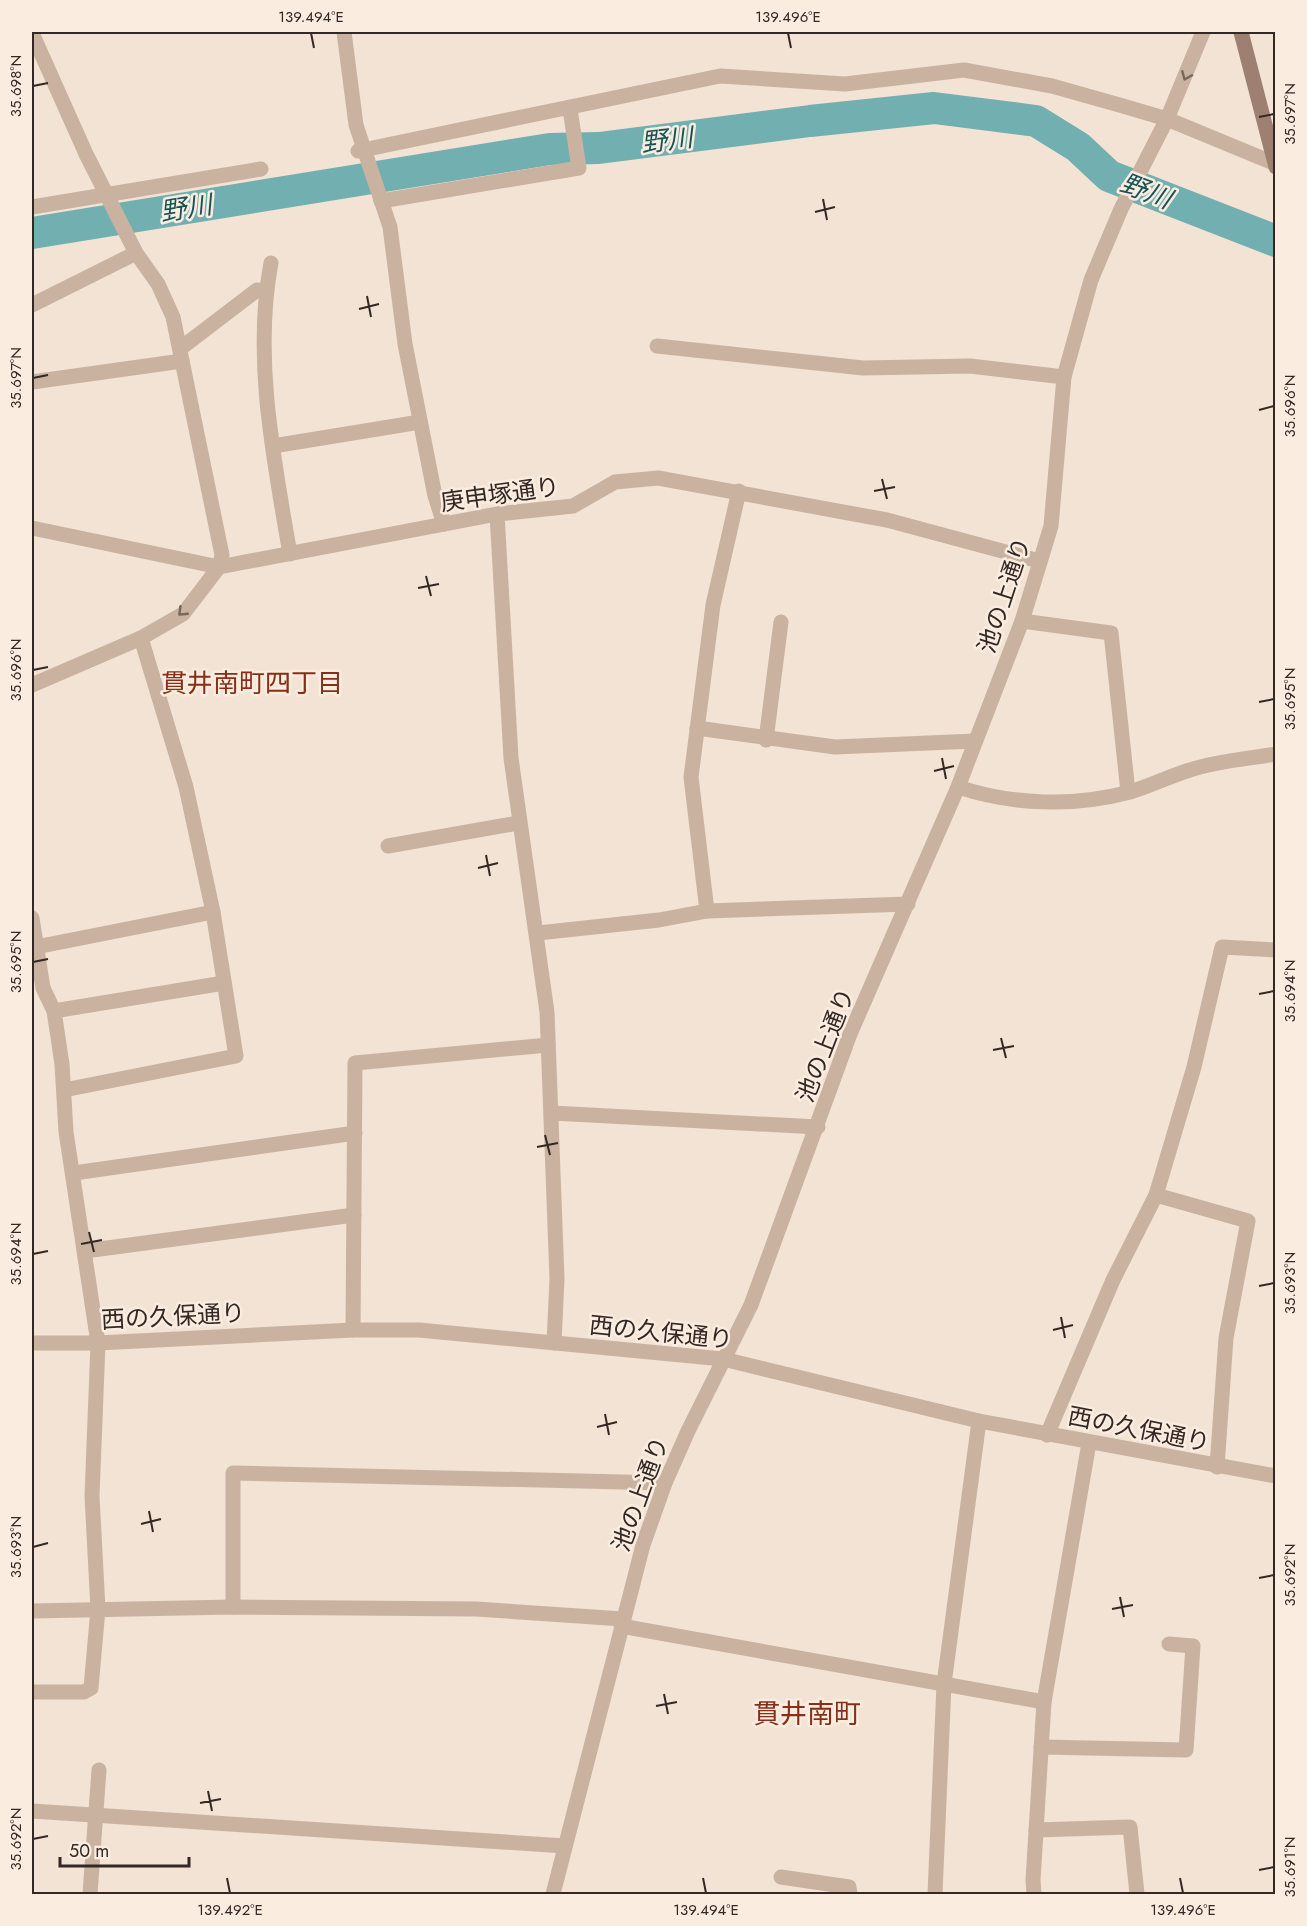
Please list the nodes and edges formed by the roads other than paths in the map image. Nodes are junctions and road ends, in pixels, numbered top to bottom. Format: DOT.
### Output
graph roads {
  1 [pos="344,32"];
  2 [pos="1203,32"];
  3 [pos="1241,32"];
  4 [pos="32,33"];
  5 [pos="570,109"];
  6 [pos="1167,120"];
  7 [pos="361,150"];
  8 [pos="1275,165"];
  9 [pos="261,169"];
  10 [pos="108,192"];
  11 [pos="381,201"];
  12 [pos="32,207"];
  13 [pos="136,253"];
  14 [pos="271,263"];
  15 [pos="266,291"];
  16 [pos="32,304"];
  17 [pos="657,346"];
  18 [pos="182,355"];
  19 [pos="1064,377"];
  20 [pos="32,382"];
  21 [pos="420,422"];
  22 [pos="273,446"];
  23 [pos="739,491"];
  24 [pos="497,514"];
  25 [pos="444,524"];
  26 [pos="32,528"];
  27 [pos="290,554"];
  28 [pos="1039,561"];
  29 [pos="219,567"];
  30 [pos="1022,621"];
  31 [pos="781,622"];
  32 [pos="141,638"];
  33 [pos="32,685"];
  34 [pos="697,728"];
  35 [pos="766,740"];
  36 [pos="975,741"];
  37 [pos="1275,754"];
  38 [pos="958,787"];
  39 [pos="1128,792"];
  40 [pos="518,823"];
  41 [pos="388,846"];
  42 [pos="908,904"];
  43 [pos="707,911"];
  44 [pos="213,912"];
  45 [pos="32,918"];
  46 [pos="538,933"];
  47 [pos="36,947"];
  48 [pos="1275,950"];
  49 [pos="224,982"];
  50 [pos="54,1011"];
  51 [pos="548,1045"];
  52 [pos="64,1090"];
  53 [pos="552,1113"];
  54 [pos="818,1127"];
  55 [pos="355,1133"];
  56 [pos="74,1173"];
  57 [pos="1156,1195"];
  58 [pos="354,1215"];
  59 [pos="85,1251"];
  60 [pos="353,1330"];
  61 [pos="32,1342"];
  62 [pos="98,1343"];
  63 [pos="554,1343"];
  64 [pos="723,1359"];
  65 [pos="979,1422"];
  66 [pos="1047,1435"];
  67 [pos="1089,1443"];
  68 [pos="1217,1467"];
  69 [pos="1275,1476"];
  70 [pos="665,1483"];
  71 [pos="233,1607"];
  72 [pos="99,1609"];
  73 [pos="32,1611"];
  74 [pos="622,1623"];
  75 [pos="1169,1644"];
  76 [pos="944,1684"];
  77 [pos="32,1692"];
  78 [pos="1044,1702"];
  79 [pos="1041,1747"];
  80 [pos="99,1770"];
  81 [pos="32,1811"];
  82 [pos="97,1815"];
  83 [pos="1036,1830"];
  84 [pos="565,1846"];
  85 [pos="781,1877"];
  86 [pos="90,1894"];
  87 [pos="553,1894"];
  88 [pos="850,1894"];
  89 [pos="935,1894"];
  90 [pos="1035,1894"];
  91 [pos="1137,1894"];
  1 -- 7 [label="street"];
  2 -- 6 [label="street, one-way"];
  3 -- 8 [label="main road"];
  4 -- 10 [label="street"];
  5 -- 6 [label="street"];
  5 -- 7 [label="street"];
  5 -- 11 [label="street"];
  6 -- 8 [label="street"];
  6 -- 19 [label="street, 池の上通り"];
  7 -- 11 [label="street"];
  9 -- 10 [label="street"];
  10 -- 12 [label="street"];
  10 -- 13 [label="street"];
  11 -- 21 [label="street"];
  13 -- 16 [label="street"];
  13 -- 18 [label="street"];
  14 -- 15 [label="street"];
  15 -- 18 [label="street"];
  15 -- 22 [label="street"];
  17 -- 19 [label="street"];
  18 -- 20 [label="street"];
  18 -- 29 [label="street"];
  19 -- 28 [label="street, 池の上通り"];
  21 -- 22 [label="street"];
  21 -- 25 [label="street"];
  22 -- 27 [label="street"];
  23 -- 24 [label="street, 庚申塚通り"];
  23 -- 28 [label="street, 庚申塚通り"];
  23 -- 34 [label="street"];
  24 -- 25 [label="street, 庚申塚通り"];
  24 -- 40 [label="street"];
  25 -- 27 [label="street, 庚申塚通り"];
  26 -- 29 [label="street, 庚申塚通り"];
  27 -- 29 [label="street, 庚申塚通り"];
  28 -- 30 [label="street, 池の上通り"];
  29 -- 32 [label="street, one-way"];
  30 -- 36 [label="street, 池の上通り"];
  30 -- 39 [label="street"];
  31 -- 35 [label="street"];
  32 -- 33 [label="street"];
  32 -- 44 [label="street"];
  34 -- 35 [label="street"];
  34 -- 43 [label="street"];
  35 -- 36 [label="street"];
  36 -- 38 [label="street, 池の上通り"];
  37 -- 39 [label="street"];
  38 -- 39 [label="street"];
  38 -- 42 [label="street, 池の上通り"];
  40 -- 41 [label="street"];
  40 -- 46 [label="street"];
  42 -- 43 [label="street"];
  42 -- 54 [label="street, 池の上通り"];
  43 -- 46 [label="street"];
  44 -- 47 [label="street"];
  44 -- 49 [label="street"];
  45 -- 47 [label="street"];
  46 -- 51 [label="street"];
  47 -- 50 [label="street"];
  48 -- 57 [label="street"];
  49 -- 50 [label="street"];
  49 -- 52 [label="street"];
  50 -- 52 [label="street"];
  51 -- 53 [label="street"];
  51 -- 55 [label="street"];
  52 -- 56 [label="street"];
  53 -- 54 [label="street"];
  53 -- 63 [label="street"];
  54 -- 64 [label="street, 池の上通り"];
  55 -- 56 [label="street"];
  55 -- 58 [label="street"];
  56 -- 59 [label="street"];
  57 -- 66 [label="street"];
  57 -- 68 [label="street"];
  58 -- 59 [label="street"];
  58 -- 60 [label="street"];
  59 -- 62 [label="street"];
  60 -- 62 [label="street, 西の久保通り"];
  60 -- 63 [label="street, 西の久保通り"];
  61 -- 62 [label="street, 西の久保通り"];
  62 -- 72 [label="street"];
  63 -- 64 [label="street, 西の久保通り"];
  64 -- 65 [label="street, 西の久保通り"];
  64 -- 70 [label="street, 池の上通り"];
  65 -- 66 [label="street, 西の久保通り"];
  65 -- 76 [label="street"];
  66 -- 67 [label="street, 西の久保通り"];
  67 -- 68 [label="street, 西の久保通り"];
  67 -- 78 [label="street"];
  68 -- 69 [label="street, 西の久保通り"];
  70 -- 71 [label="street"];
  70 -- 74 [label="street, 池の上通り"];
  71 -- 72 [label="street"];
  71 -- 74 [label="street"];
  72 -- 73 [label="street"];
  72 -- 77 [label="street"];
  74 -- 76 [label="street"];
  74 -- 84 [label="street, 池の上通り"];
  75 -- 79 [label="street"];
  76 -- 78 [label="street"];
  76 -- 89 [label="street"];
  78 -- 79 [label="street"];
  79 -- 83 [label="street"];
  80 -- 82 [label="street"];
  81 -- 82 [label="street"];
  82 -- 84 [label="street"];
  82 -- 86 [label="street"];
  83 -- 90 [label="street"];
  83 -- 91 [label="street"];
  84 -- 87 [label="street, 池の上通り"];
  85 -- 88 [label="street"];
}
